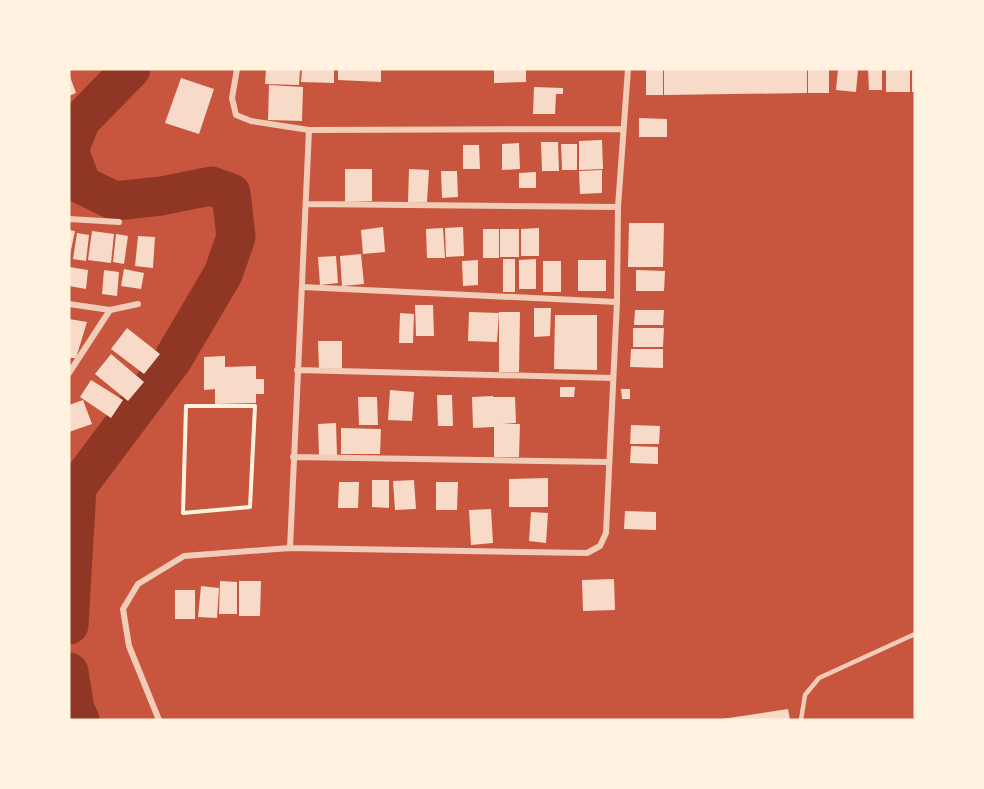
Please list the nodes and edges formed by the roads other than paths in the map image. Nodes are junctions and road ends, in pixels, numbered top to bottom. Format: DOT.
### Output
graph roads {
  1 [pos="237,69"];
  2 [pos="627,69"];
  3 [pos="623,129"];
  4 [pos="309,130"];
  5 [pos="307,204"];
  6 [pos="618,207"];
  7 [pos="69,219"];
  8 [pos="119,222"];
  9 [pos="302,287"];
  10 [pos="617,302"];
  11 [pos="69,304"];
  12 [pos="138,304"];
  13 [pos="110,310"];
  14 [pos="297,370"];
  15 [pos="69,373"];
  16 [pos="613,378"];
  17 [pos="293,457"];
  18 [pos="609,462"];
  19 [pos="290,548"];
  20 [pos="915,633"];
  21 [pos="159,720"];
  22 [pos="801,720"];
  1 -- 4 [label="street"];
  2 -- 3 [label="street"];
  3 -- 4 [label="street"];
  3 -- 6 [label="street"];
  4 -- 5 [label="street"];
  5 -- 6 [label="street"];
  5 -- 9 [label="street"];
  6 -- 10 [label="street"];
  7 -- 8 [label="street"];
  9 -- 10 [label="street"];
  9 -- 14 [label="street"];
  10 -- 16 [label="street"];
  11 -- 13 [label="street"];
  12 -- 13 [label="street"];
  13 -- 15 [label="street"];
  14 -- 16 [label="street"];
  14 -- 17 [label="street"];
  16 -- 18 [label="street"];
  17 -- 18 [label="street"];
  17 -- 19 [label="street"];
  18 -- 19 [label="street"];
  19 -- 21 [label="street"];
  20 -- 22 [label="lane"];
}
